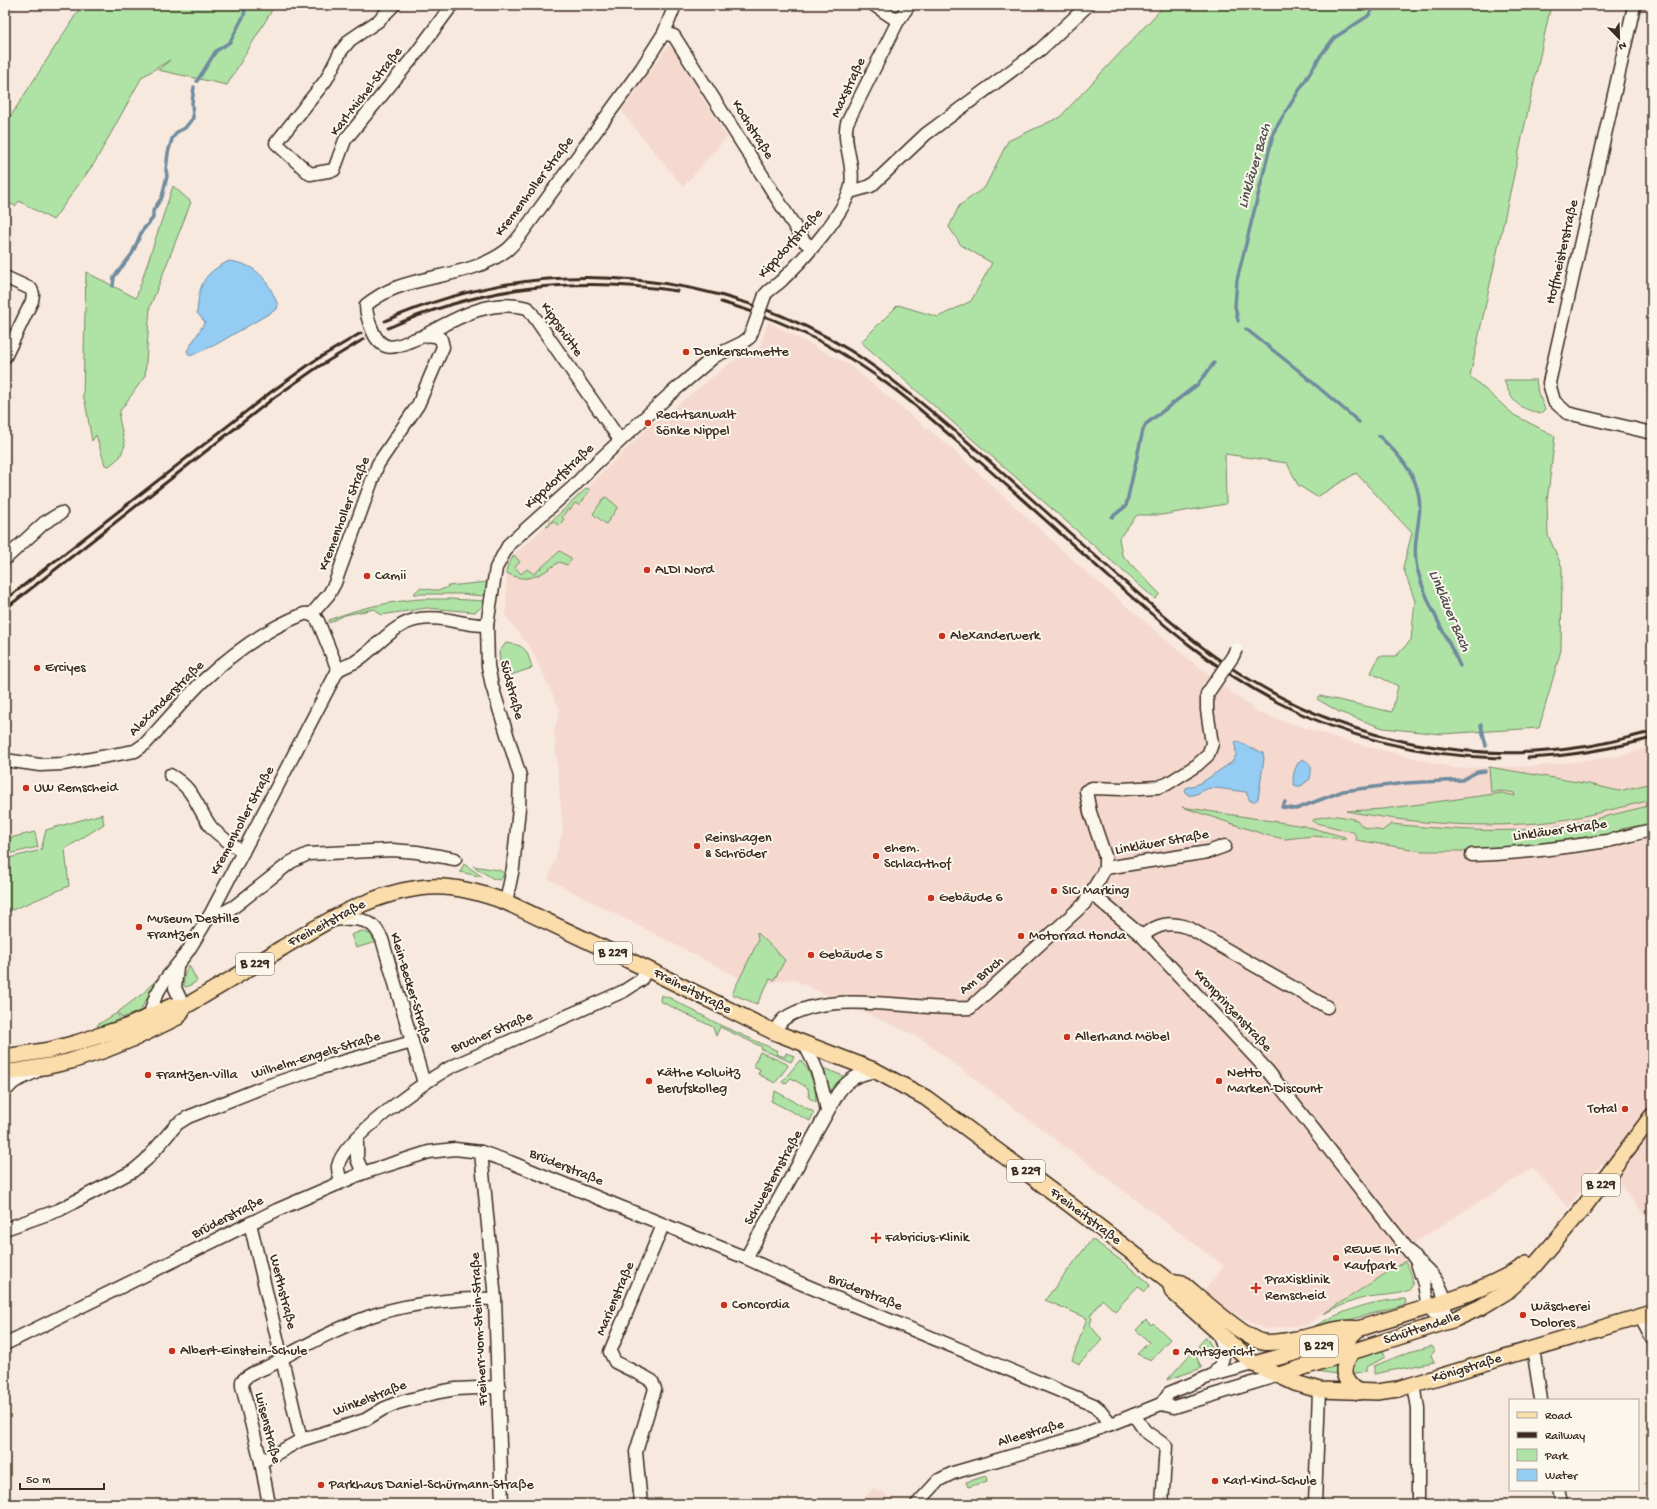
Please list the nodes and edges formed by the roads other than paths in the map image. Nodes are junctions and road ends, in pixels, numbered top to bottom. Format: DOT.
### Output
graph roads {
  1 [pos="394,5"];
  2 [pos="452,5"];
  3 [pos="675,5"];
  4 [pos="874,5"];
  5 [pos="909,5"];
  6 [pos="1088,5"];
  7 [pos="1634,6"];
  8 [pos="898,21"];
  9 [pos="664,33"];
  10 [pos="850,192"];
  11 [pos="812,247"];
  12 [pos="5,277"];
  13 [pos="424,335"];
  14 [pos="5,357"];
  15 [pos="1652,433"];
  16 [pos="620,440"];
  17 [pos="61,513"];
  18 [pos="5,559"];
  19 [pos="311,614"];
  20 [pos="487,625"];
  21 [pos="1236,649"];
  22 [pos="338,670"];
  23 [pos="5,760"];
  24 [pos="170,775"];
  25 [pos="1652,830"];
  26 [pos="1225,846"];
  27 [pos="243,852"];
  28 [pos="1472,855"];
  29 [pos="455,859"];
  30 [pos="1105,868"];
  31 [pos="1091,893"];
  32 [pos="506,902"];
  33 [pos="210,915"];
  34 [pos="326,921"];
  35 [pos="1142,936"];
  36 [pos="178,966"];
  37 [pos="647,969"];
  38 [pos="184,1007"];
  39 [pos="1327,1008"];
  40 [pos="149,1016"];
  41 [pos="774,1032"];
  42 [pos="412,1042"];
  43 [pos="804,1044"];
  44 [pos="5,1057"];
  45 [pos="49,1066"];
  46 [pos="876,1071"];
  47 [pos="5,1073"];
  48 [pos="424,1083"];
  49 [pos="5,1091"];
  50 [pos="827,1111"];
  51 [pos="1652,1116"];
  52 [pos="357,1139"];
  53 [pos="481,1152"];
  54 [pos="362,1173"];
  55 [pos="341,1181"];
  56 [pos="250,1224"];
  57 [pos="663,1225"];
  58 [pos="5,1229"];
  59 [pos="1547,1251"];
  60 [pos="746,1258"];
  61 [pos="1416,1260"];
  62 [pos="1169,1281"];
  63 [pos="495,1299"];
  64 [pos="1445,1302"];
  65 [pos="1428,1307"];
  66 [pos="1646,1314"];
  67 [pos="1443,1323"];
  68 [pos="1358,1329"];
  69 [pos="1217,1330"];
  70 [pos="1652,1339"];
  71 [pos="1261,1342"];
  72 [pos="1280,1342"];
  73 [pos="5,1344"];
  74 [pos="1533,1348"];
  75 [pos="1352,1352"];
  76 [pos="282,1358"];
  77 [pos="1277,1358"];
  78 [pos="1254,1364"];
  79 [pos="1213,1375"];
  80 [pos="1279,1375"];
  81 [pos="1414,1385"];
  82 [pos="499,1387"];
  83 [pos="1319,1390"];
  84 [pos="1359,1392"];
  85 [pos="1541,1399"];
  86 [pos="1161,1404"];
  87 [pos="1134,1415"];
  88 [pos="1111,1424"];
  89 [pos="301,1440"];
  90 [pos="261,1462"];
  91 [pos="1558,1491"];
  92 [pos="269,1504"];
  93 [pos="502,1504"];
  94 [pos="642,1504"];
  95 [pos="917,1504"];
  96 [pos="1162,1504"];
  97 [pos="1315,1504"];
  98 [pos="1418,1504"];
  99 [pos="1561,1504"];
  1 -- 2 [label="street, Karl-Michel-Straße"];
  3 -- 9 [label="street, Kremenholler Straße"];
  4 -- 8 [label="street"];
  5 -- 8 [label="street, Maxstraße"];
  6 -- 10 [label="street"];
  7 -- 15 [label="street, Hoffmeisterstraße"];
  8 -- 10 [label="street, Maxstraße"];
  9 -- 11 [label="street, Kochstraße"];
  9 -- 13 [label="street, Kremenholler Straße"];
  10 -- 11 [label="street, Kippdorfstraße"];
  11 -- 16 [label="street, Kippdorfstraße, bridge"];
  12 -- 14 [label="street"];
  13 -- 16 [label="street, Kippshütte"];
  13 -- 19 [label="street, Kremenholler Straße"];
  16 -- 20 [label="street, Kippdorfstraße"];
  17 -- 18 [label="street"];
  19 -- 22 [label="street"];
  19 -- 23 [label="street, Alexanderstraße"];
  20 -- 22 [label="street"];
  20 -- 32 [label="street, Südstraße"];
  21 -- 30 [label="street, bridge"];
  22 -- 27 [label="street, Kremenholler Straße"];
  24 -- 27 [label="street"];
  25 -- 28 [label="street, Linkläuer Straße"];
  26 -- 30 [label="street, Linkläuer Straße"];
  27 -- 33 [label="street, Kremenholler Straße"];
  29 -- 33 [label="street"];
  30 -- 31 [label="street, Am Bruch"];
  31 -- 35 [label="street, Kronprinzenstraße"];
  31 -- 41 [label="street, Am Bruch"];
  32 -- 34 [label="main road, Freiheitstraße / B 229"];
  32 -- 37 [label="main road, Freiheitstraße / B 229"];
  33 -- 36 [label="street, Kremenholler Straße"];
  34 -- 38 [label="main road, Freiheitstraße / B 229"];
  34 -- 42 [label="street, Klein-Becker-Straße"];
  35 -- 39 [label="street"];
  35 -- 61 [label="street, Kronprinzenstraße"];
  36 -- 38 [label="street"];
  36 -- 40 [label="street"];
  37 -- 41 [label="main road, Freiheitstraße / B 229"];
  37 -- 48 [label="street, Brucher Straße"];
  38 -- 40 [label="main road, Freiheitstraße / B 229"];
  38 -- 45 [label="main road, Freiheitstraße / B 229"];
  40 -- 44 [label="main road, Freiheitstraße / B 229"];
  41 -- 43 [label="main road, Freiheitstraße / B 229"];
  42 -- 48 [label="street, Klein-Becker-Straße"];
  42 -- 58 [label="street, Wilhelm-Engels-Straße"];
  43 -- 46 [label="main road, Freiheitstraße / B 229"];
  43 -- 50 [label="street"];
  45 -- 47 [label="main road, Freiheitstraße / B 229"];
  45 -- 49 [label="street"];
  46 -- 50 [label="street, Schwesternstraße"];
  46 -- 62 [label="main road, Freiheitstraße / B 229"];
  48 -- 52 [label="street, Brucher Straße"];
  50 -- 60 [label="street, Schwesternstraße"];
  51 -- 59 [label="main road, Schüttendelle / B 229"];
  52 -- 54 [label="street"];
  52 -- 55 [label="street, Brucher Straße"];
  53 -- 54 [label="street, Brüderstraße"];
  53 -- 57 [label="street, Brüderstraße"];
  53 -- 63 [label="street, Freiherr-vom-Stein-Straße"];
  54 -- 55 [label="street, Brüderstraße"];
  55 -- 56 [label="street, Brüderstraße"];
  56 -- 73 [label="street, Brüderstraße"];
  56 -- 76 [label="street, Werthstraße"];
  57 -- 60 [label="street, Brüderstraße"];
  57 -- 94 [label="street, Marienstraße"];
  59 -- 64 [label="main road, Schüttendelle / B 229"];
  59 -- 67 [label="main road, Schüttendelle / B 229"];
  60 -- 88 [label="street, Brüderstraße"];
  61 -- 64 [label="street, Kronprinzenstraße"];
  61 -- 65 [label="street, Kronprinzenstraße"];
  62 -- 69 [label="main road, Freiheitstraße / B 229"];
  62 -- 71 [label="main road, Freiheitstraße / B 229"];
  63 -- 76 [label="street"];
  63 -- 82 [label="street, Freiherr-vom-Stein-Straße"];
  64 -- 65 [label="main road, Schüttendelle / B 229"];
  64 -- 67 [label="street, Kronprinzenstraße"];
  65 -- 67 [label="street"];
  65 -- 68 [label="main road, Schüttendelle / B 229"];
  66 -- 70 [label="street"];
  66 -- 74 [label="main road, Königstraße"];
  67 -- 75 [label="main road, Schüttendelle / B 229"];
  68 -- 72 [label="main road, Schüttendelle / B 229"];
  68 -- 77 [label="main road, Schüttendelle / B 229"];
  69 -- 78 [label="main road, Freiheitstraße / B 229"];
  69 -- 79 [label="street"];
  71 -- 72 [label="main road, Freiheitstraße / B 229"];
  71 -- 77 [label="main road, B 229"];
  74 -- 81 [label="main road, Königstraße"];
  74 -- 85 [label="street"];
  75 -- 80 [label="main road, Schüttendelle / B 229"];
  75 -- 84 [label="main road"];
  76 -- 89 [label="street, Werthstraße"];
  76 -- 90 [label="street, Luisenstraße"];
  77 -- 78 [label="main road, B 229"];
  77 -- 80 [label="main road"];
  78 -- 79 [label="street, Alleestraße"];
  78 -- 80 [label="main road, B 229"];
  79 -- 86 [label="street, Alleestraße"];
  80 -- 83 [label="main road, Königstraße"];
  80 -- 86 [label="street, Alleestraße"];
  81 -- 84 [label="main road, Königstraße"];
  81 -- 98 [label="street"];
  82 -- 89 [label="street, Winkelstraße"];
  82 -- 93 [label="street, Freiherr-vom-Stein-Straße"];
  83 -- 84 [label="main road, Königstraße"];
  83 -- 97 [label="street"];
  86 -- 87 [label="street, Alleestraße"];
  87 -- 88 [label="street, Alleestraße"];
  87 -- 96 [label="street"];
  88 -- 95 [label="street, Alleestraße"];
  89 -- 90 [label="street"];
  90 -- 92 [label="street, Luisenstraße"];
  91 -- 99 [label="street"];
}
